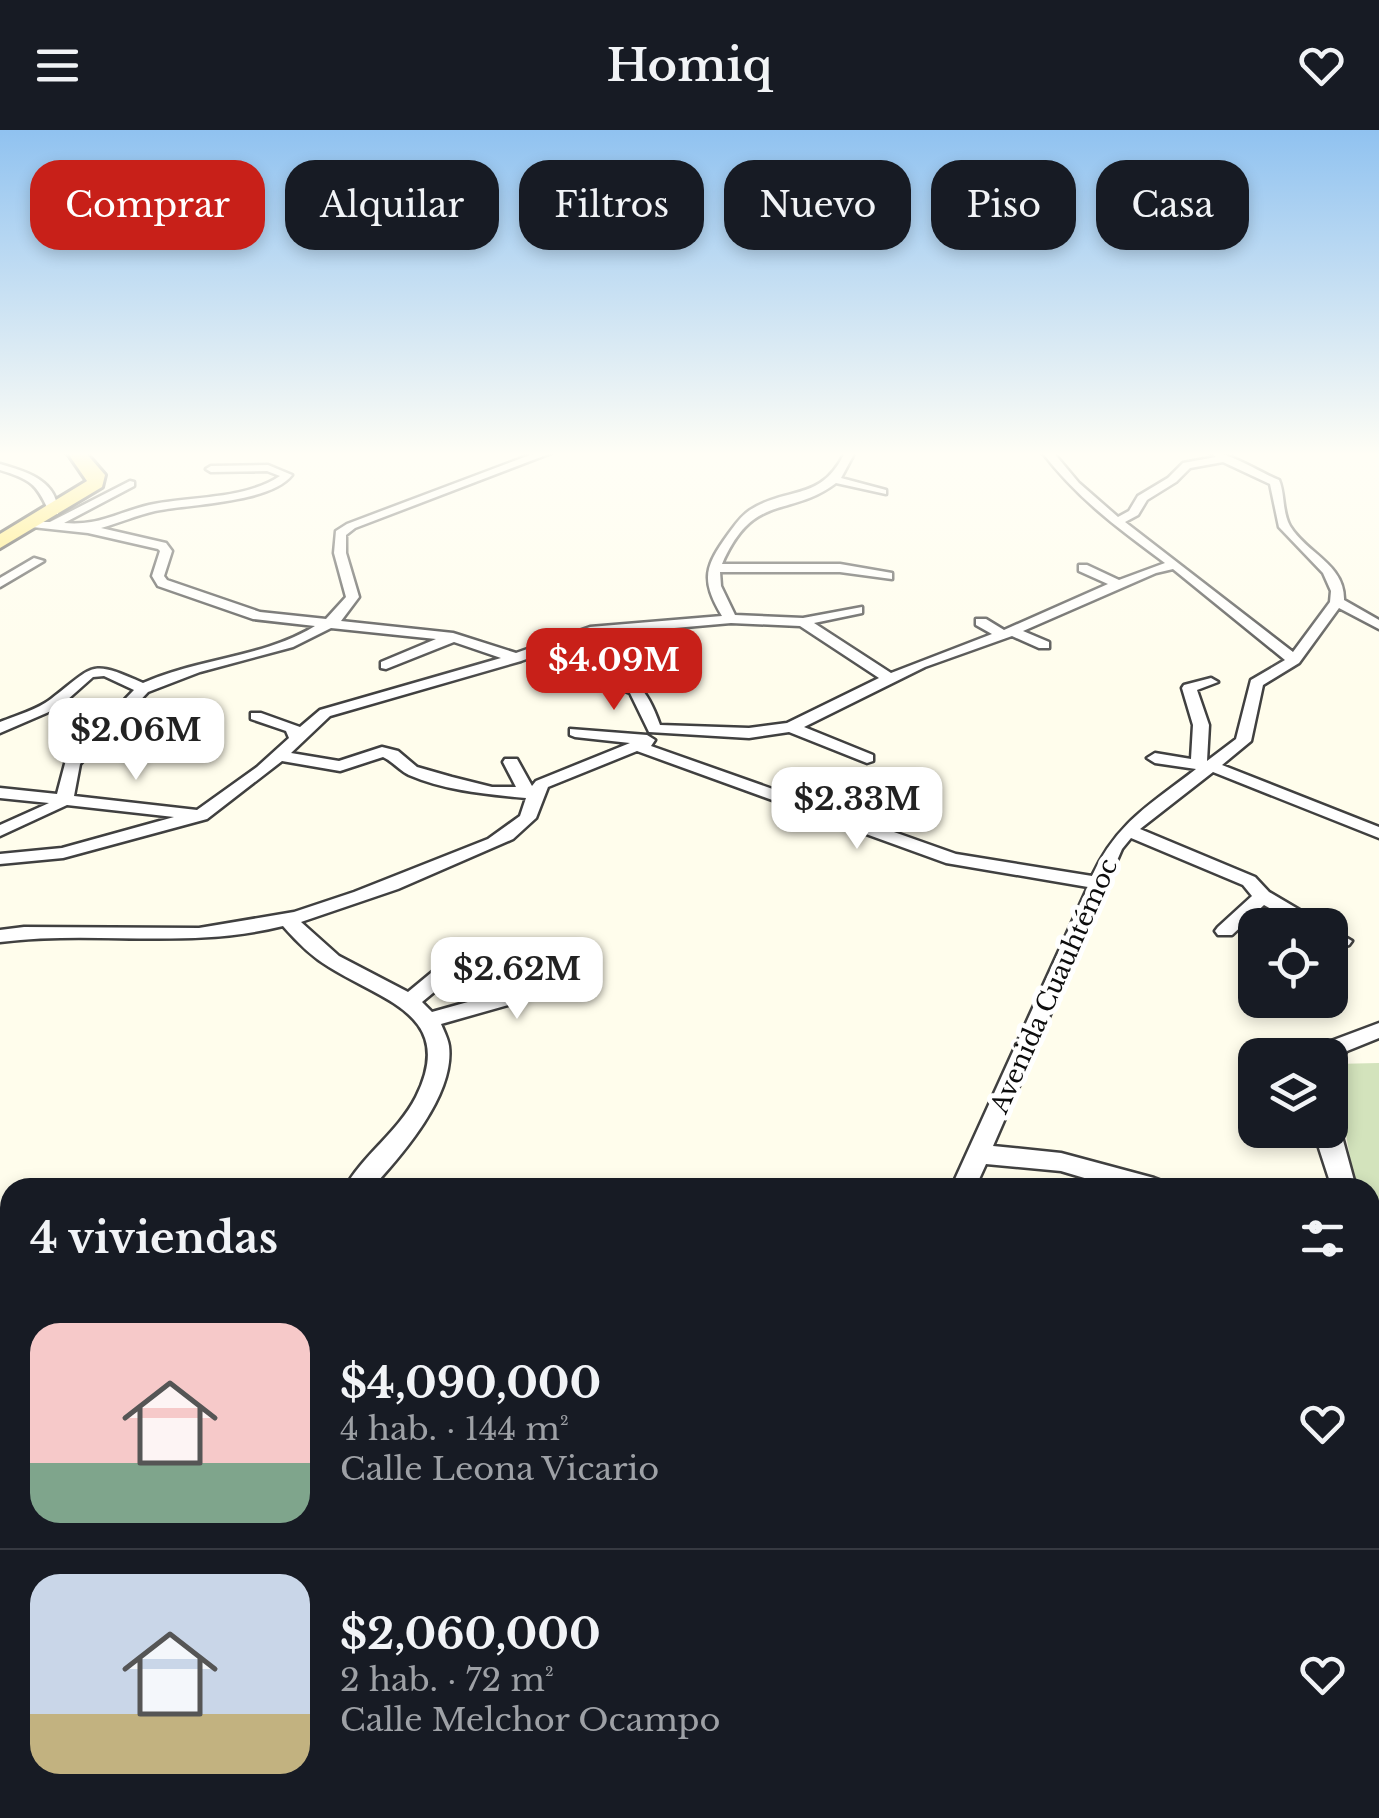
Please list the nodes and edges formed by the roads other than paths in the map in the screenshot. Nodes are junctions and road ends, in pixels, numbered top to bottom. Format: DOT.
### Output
graph roads {
  1 [pos="96,531"];
  2 [pos="347,531"];
  3 [pos="739,531"];
  4 [pos="1126,531"];
  5 [pos="1289,531"];
  6 [pos="38,561"];
  7 [pos="1176,565"];
  8 [pos="713,568"];
  9 [pos="1082,568"];
  10 [pos="888,576"];
  11 [pos="0,583"];
  12 [pos="1118,584"];
  13 [pos="1337,602"];
  14 [pos="857,610"];
  15 [pos="731,619"];
  16 [pos="804,622"];
  17 [pos="981,622"];
  18 [pos="327,625"];
  19 [pos="1379,625"];
  20 [pos="590,631"];
  21 [pos="1007,633"];
  22 [pos="453,637"];
  23 [pos="1044,646"];
  24 [pos="516,658"];
  25 [pos="1294,660"];
  26 [pos="386,665"];
  27 [pos="889,678"];
  28 [pos="1211,682"];
  29 [pos="142,689"];
  30 [pos="256,716"];
  31 [pos="0,728"];
  32 [pos="792,728"];
  33 [pos="575,732"];
  34 [pos="646,738"];
  35 [pos="298,740"];
  36 [pos="280,756"];
  37 [pos="867,758"];
  38 [pos="1155,758"];
  39 [pos="511,762"];
  40 [pos="1206,766"];
  41 [pos="531,792"];
  42 [pos="0,793"];
  43 [pos="65,798"];
  44 [pos="201,816"];
  45 [pos="1128,830"];
  46 [pos="0,831"];
  47 [pos="1379,833"];
  48 [pos="0,858"];
  49 [pos="1098,883"];
  50 [pos="1262,896"];
  51 [pos="1284,908"];
  52 [pos="289,921"];
  53 [pos="1225,931"];
  54 [pos="0,936"];
  55 [pos="467,954"];
  56 [pos="590,975"];
  57 [pos="409,1002"];
  58 [pos="432,1020"];
  59 [pos="1379,1030"];
  60 [pos="1348,1042"];
  61 [pos="1330,1148"];
  62 [pos="980,1154"];
  63 [pos="366,1178"];
  64 [pos="968,1178"];
  65 [pos="1118,1178"];
  66 [pos="1340,1178"];
  1 -- 18 [label="street"];
  2 -- 18 [label="street"];
  3 -- 8 [label="street"];
  4 -- 7 [label="street"];
  5 -- 13 [label="street"];
  6 -- 11 [label="street"];
  7 -- 12 [label="street"];
  7 -- 25 [label="street"];
  8 -- 10 [label="street"];
  8 -- 15 [label="street"];
  9 -- 12 [label="street"];
  12 -- 21 [label="street"];
  13 -- 19 [label="street"];
  13 -- 25 [label="street, Avenida Cuauhtémoc"];
  14 -- 16 [label="street"];
  15 -- 16 [label="street"];
  15 -- 20 [label="street"];
  16 -- 27 [label="street"];
  17 -- 21 [label="street"];
  18 -- 22 [label="street"];
  18 -- 29 [label="street"];
  20 -- 24 [label="street"];
  20 -- 34 [label="street"];
  21 -- 23 [label="street"];
  21 -- 27 [label="street"];
  22 -- 24 [label="street"];
  22 -- 26 [label="street"];
  24 -- 35 [label="street"];
  25 -- 40 [label="street, Avenida Cuauhtémoc"];
  27 -- 32 [label="street"];
  28 -- 40 [label="street"];
  29 -- 31 [label="street"];
  29 -- 43 [label="street"];
  30 -- 35 [label="street"];
  32 -- 34 [label="street"];
  32 -- 37 [label="street"];
  33 -- 34 [label="street"];
  34 -- 41 [label="street"];
  34 -- 49 [label="street"];
  35 -- 36 [label="street"];
  36 -- 41 [label="street"];
  36 -- 44 [label="street"];
  38 -- 40 [label="street"];
  39 -- 41 [label="street"];
  40 -- 45 [label="street, Avenida Cuauhtémoc"];
  40 -- 47 [label="street"];
  41 -- 52 [label="street"];
  42 -- 43 [label="street"];
  43 -- 44 [label="street"];
  43 -- 46 [label="street"];
  44 -- 48 [label="street"];
  45 -- 49 [label="street, Avenida Cuauhtémoc"];
  45 -- 50 [label="street"];
  49 -- 62 [label="street, Avenida Cuauhtémoc"];
  50 -- 51 [label="street"];
  50 -- 53 [label="street"];
  52 -- 54 [label="street"];
  52 -- 57 [label="street"];
  55 -- 57 [label="street"];
  56 -- 58 [label="street"];
  57 -- 58 [label="street"];
  58 -- 63 [label="street"];
  59 -- 60 [label="street"];
  61 -- 66 [label="street"];
  62 -- 64 [label="street, Avenida Cuauhtémoc"];
  62 -- 65 [label="street"];
}
